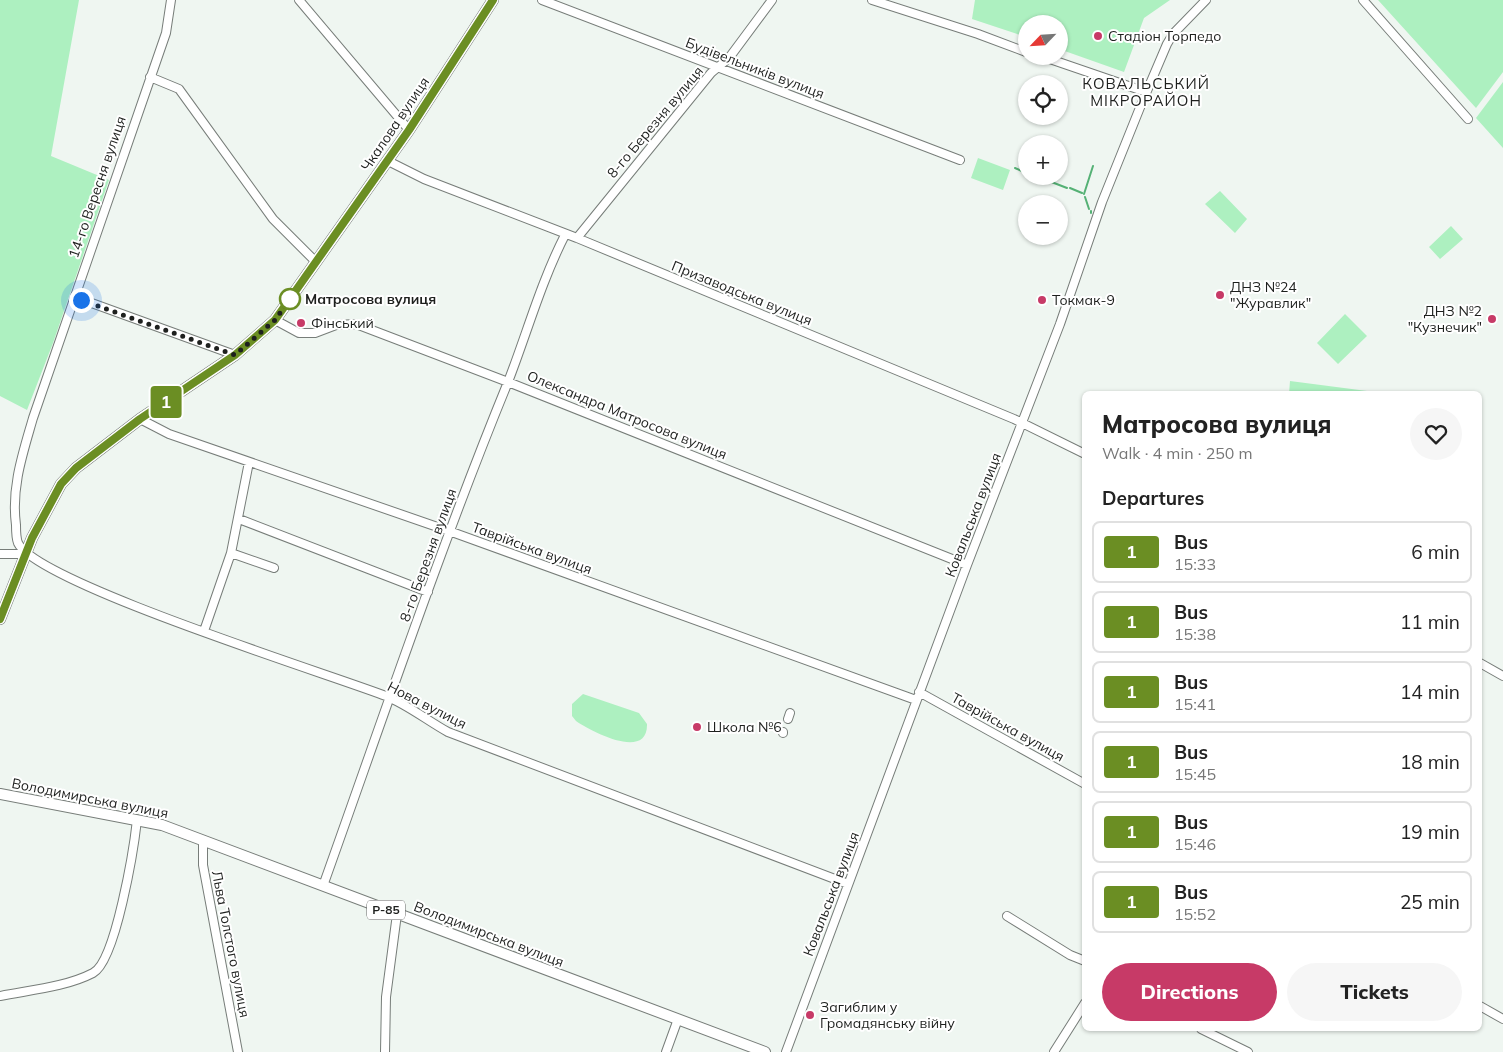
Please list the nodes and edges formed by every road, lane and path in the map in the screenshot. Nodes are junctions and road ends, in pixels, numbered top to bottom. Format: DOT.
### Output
graph roads {
  1 [pos="172,0"];
  2 [pos="299,0"];
  3 [pos="493,0"];
  4 [pos="542,0"];
  5 [pos="772,0"];
  6 [pos="872,0"];
  7 [pos="1206,0"];
  8 [pos="1363,0"];
  9 [pos="1018,49"];
  10 [pos="1067,65"];
  11 [pos="719,68"];
  12 [pos="150,77"];
  13 [pos="1146,92"];
  14 [pos="1468,118"];
  15 [pos="409,130"];
  16 [pos="960,160"];
  17 [pos="388,161"];
  18 [pos="565,234"];
  19 [pos="577,238"];
  20 [pos="316,262"];
  21 [pos="75,297"];
  22 [pos="275,320"];
  23 [pos="235,355"];
  24 [pos="508,382"];
  25 [pos="140,419"];
  26 [pos="1021,422"];
  27 [pos="1082,452"];
  28 [pos="249,462"];
  29 [pos="239,519"];
  30 [pos="449,531"];
  31 [pos="231,552"];
  32 [pos="0,554"];
  33 [pos="26,554"];
  34 [pos="967,565"];
  35 [pos="274,568"];
  36 [pos="428,592"];
  37 [pos="0,619"];
  38 [pos="204,631"];
  39 [pos="1482,664"];
  40 [pos="1503,676"];
  41 [pos="919,692"];
  42 [pos="388,697"];
  43 [pos="916,700"];
  44 [pos="1082,782"];
  45 [pos="0,794"];
  46 [pos="137,820"];
  47 [pos="202,840"];
  48 [pos="848,884"];
  49 [pos="323,886"];
  50 [pos="397,914"];
  51 [pos="1007,916"];
  52 [pos="1082,960"];
  53 [pos="0,996"];
  54 [pos="1482,1007"];
  55 [pos="1082,1008"];
  56 [pos="1503,1019"];
  57 [pos="678,1020"];
  58 [pos="1205,1031"];
  59 [pos="238,1052"];
  60 [pos="385,1052"];
  61 [pos="666,1052"];
  62 [pos="765,1052"];
  63 [pos="786,1052"];
  64 [pos="1054,1052"];
  65 [pos="1248,1052"];
  1 -- 12 [label="street, 14-го Вересня вулиця"];
  2 -- 15 [label="street"];
  3 -- 15 [label="main road, Чкалова вулиця"];
  4 -- 11 [label="street, Будівельників вулиця"];
  5 -- 11 [label="street, 8-го Березня вулиця"];
  6 -- 9 [label="street"];
  7 -- 13 [label="street, Ковальська вулиця"];
  8 -- 14 [label="street"];
  10 -- 13 [label="street"];
  11 -- 16 [label="street, Будівельників вулиця"];
  11 -- 19 [label="street, 8-го Березня вулиця"];
  12 -- 20 [label="street"];
  12 -- 21 [label="street, 14-го Вересня вулиця"];
  13 -- 26 [label="street, Ковальська вулиця"];
  15 -- 17 [label="main road, Чкалова вулиця"];
  17 -- 18 [label="street, Призаводська вулиця"];
  17 -- 20 [label="main road, Чкалова вулиця"];
  18 -- 19 [label="street, Призаводська вулиця"];
  18 -- 24 [label="street, 8-го Березня вулиця"];
  19 -- 26 [label="street, Призаводська вулиця"];
  20 -- 22 [label="main road, Чкалова вулиця"];
  21 -- 23 [label="street"];
  21 -- 33 [label="street, 14-го Вересня вулиця"];
  22 -- 23 [label="main road, Чкалова вулиця"];
  22 -- 24 [label="street, Олександра Матросова вулиця"];
  23 -- 25 [label="main road, Чкалова вулиця"];
  24 -- 30 [label="street, 8-го Березня вулиця"];
  24 -- 34 [label="street, Олександра Матросова вулиця"];
  25 -- 28 [label="street, Таврійська вулиця"];
  25 -- 33 [label="main road, Чкалова вулиця"];
  26 -- 27 [label="street, Призаводська вулиця"];
  26 -- 34 [label="street, Ковальська вулиця"];
  28 -- 29 [label="street"];
  28 -- 30 [label="street, Таврійська вулиця"];
  29 -- 31 [label="street"];
  29 -- 36 [label="street"];
  30 -- 36 [label="street, 8-го Березня вулиця"];
  30 -- 43 [label="street, Таврійська вулиця"];
  31 -- 35 [label="street"];
  31 -- 38 [label="street"];
  32 -- 33 [label="street"];
  33 -- 37 [label="main road"];
  33 -- 38 [label="street, Нова вулиця"];
  34 -- 41 [label="street, Ковальська вулиця"];
  36 -- 42 [label="street, 8-го Березня вулиця"];
  38 -- 42 [label="street, Нова вулиця"];
  39 -- 40 [label="street"];
  41 -- 43 [label="street, Ковальська вулиця"];
  41 -- 44 [label="street, Таврійська вулиця"];
  42 -- 48 [label="street, Нова вулиця"];
  42 -- 49 [label="street, 8-го Березня вулиця"];
  43 -- 48 [label="street, Ковальська вулиця"];
  45 -- 46 [label="main road, Володимирська вулиця / Р-85"];
  46 -- 47 [label="main road, Володимирська вулиця / Р-85"];
  46 -- 53 [label="street"];
  47 -- 49 [label="main road, Володимирська вулиця / Р-85"];
  47 -- 59 [label="street, Льва Толстого вулиця"];
  48 -- 63 [label="street, Ковальська вулиця"];
  49 -- 50 [label="main road, Володимирська вулиця / Р-85"];
  50 -- 57 [label="main road, Володимирська вулиця / Р-85"];
  50 -- 60 [label="street"];
  51 -- 52 [label="street"];
  54 -- 56 [label="street"];
  55 -- 64 [label="street"];
  57 -- 61 [label="street"];
  57 -- 62 [label="main road, Володимирська вулиця / Р-85"];
  58 -- 65 [label="street"];
}
